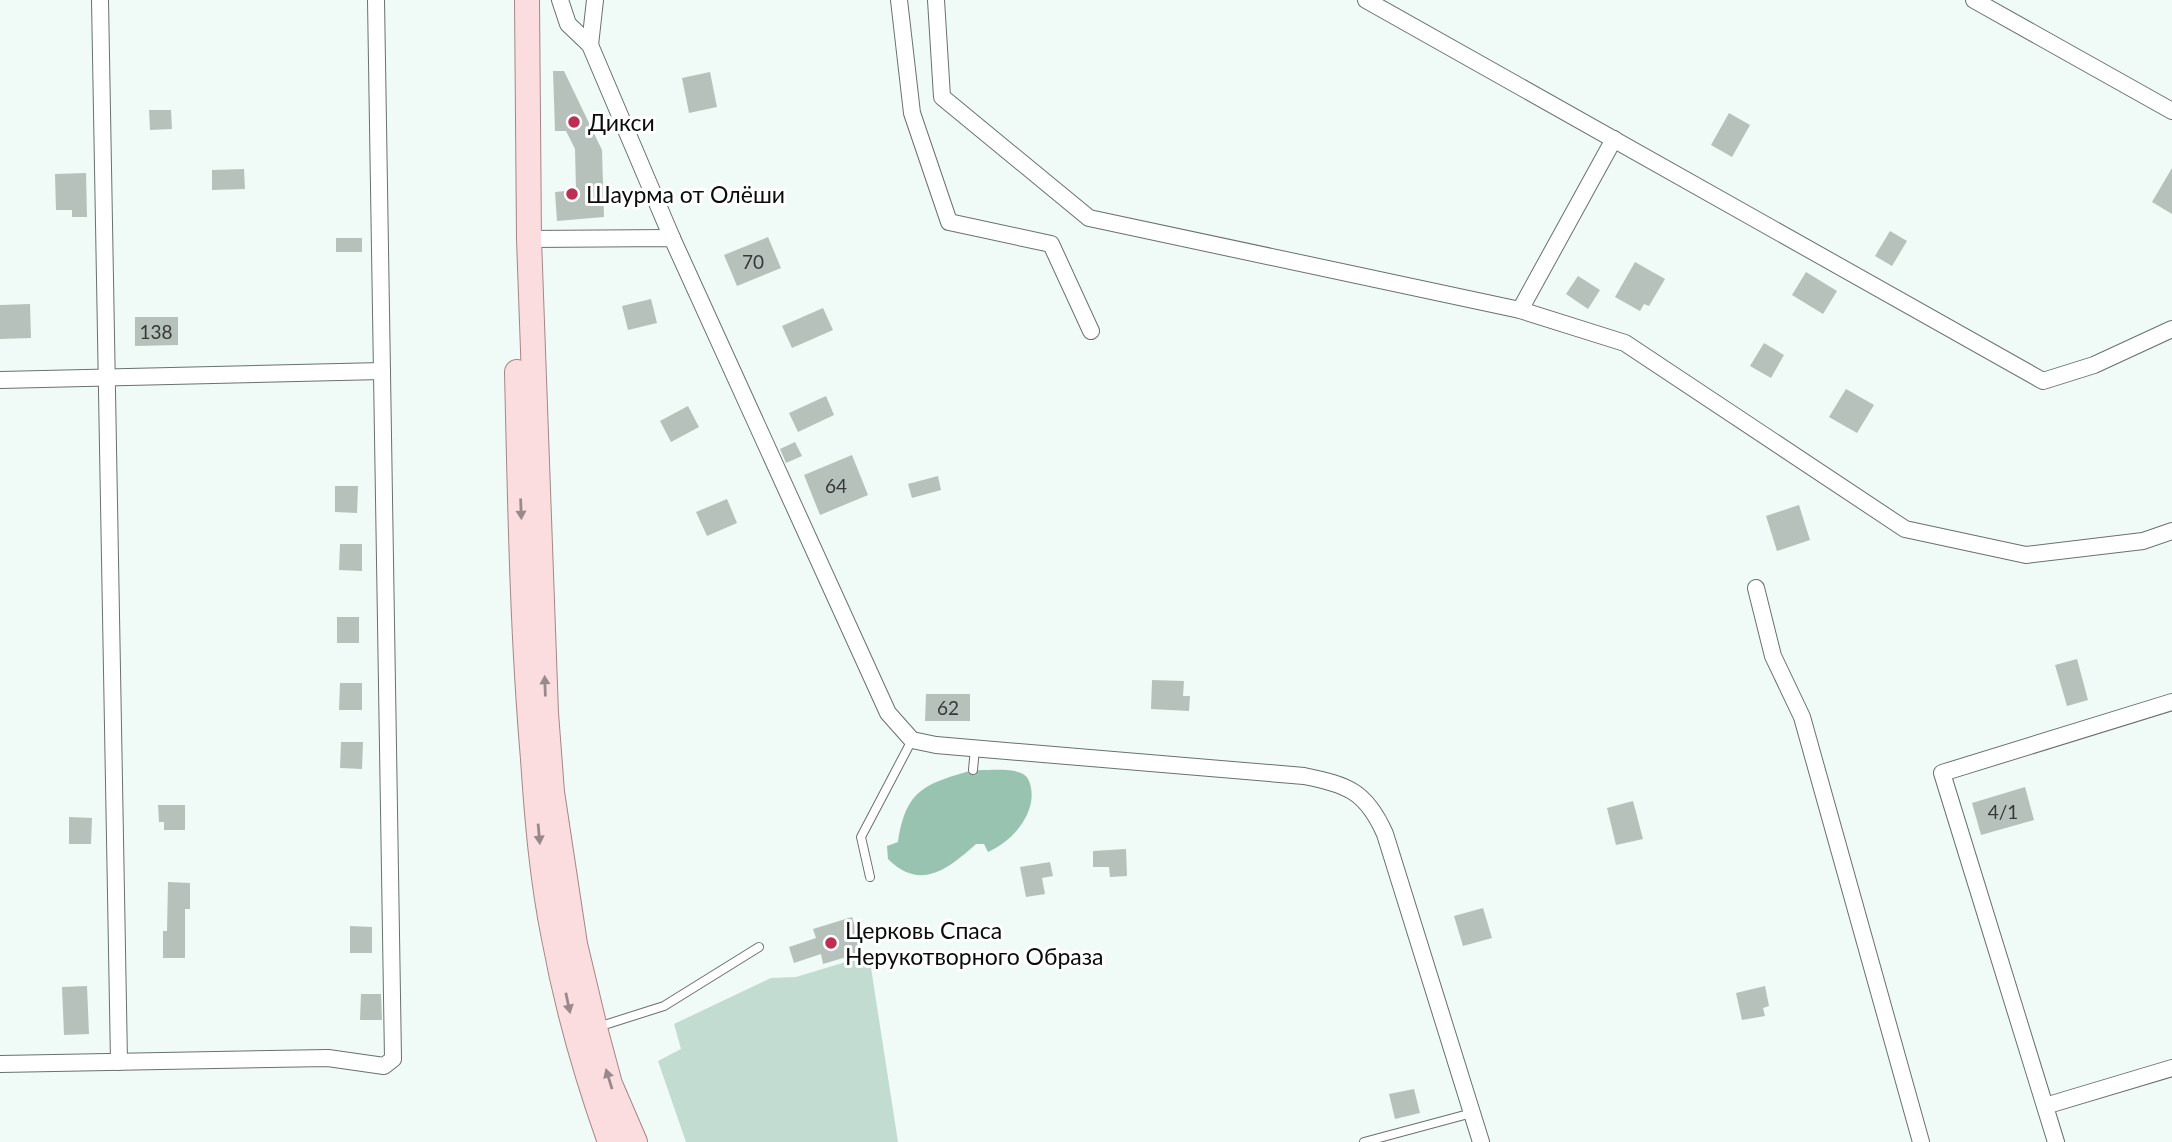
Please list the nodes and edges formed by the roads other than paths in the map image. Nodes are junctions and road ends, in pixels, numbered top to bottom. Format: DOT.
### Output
graph roads {
  1 [pos="100,0"];
  2 [pos="376,0"];
  3 [pos="511,0"];
  4 [pos="527,0"];
  5 [pos="559,0"];
  6 [pos="595,0"];
  7 [pos="899,0"];
  8 [pos="936,0"];
  9 [pos="1366,0"];
  10 [pos="1973,0"];
  11 [pos="590,45"];
  12 [pos="2172,111"];
  13 [pos="1615,139"];
  14 [pos="672,238"];
  15 [pos="529,239"];
  16 [pos="1520,310"];
  17 [pos="2172,329"];
  18 [pos="1091,331"];
  19 [pos="382,371"];
  20 [pos="107,378"];
  21 [pos="0,380"];
  22 [pos="2172,531"];
  23 [pos="1756,588"];
  24 [pos="2172,702"];
  25 [pos="912,740"];
  26 [pos="975,748"];
  27 [pos="973,770"];
  28 [pos="870,877"];
  29 [pos="759,947"];
  30 [pos="595,1028"];
  31 [pos="119,1062"];
  32 [pos="0,1064"];
  33 [pos="2172,1068"];
  34 [pos="2045,1106"];
  35 [pos="1472,1113"];
  36 [pos="610,1142"];
  37 [pos="635,1142"];
  38 [pos="1364,1142"];
  39 [pos="1481,1142"];
  40 [pos="1921,1142"];
  41 [pos="2056,1142"];
  1 -- 20 [label="street"];
  2 -- 19 [label="street"];
  3 -- 36 [label="main road, one-way"];
  4 -- 15 [label="main road"];
  5 -- 11 [label="street"];
  6 -- 11 [label="street"];
  7 -- 18 [label="street"];
  8 -- 16 [label="street"];
  9 -- 13 [label="street"];
  10 -- 12 [label="street"];
  11 -- 14 [label="street"];
  13 -- 16 [label="street"];
  13 -- 17 [label="street"];
  14 -- 15 [label="street"];
  14 -- 25 [label="street"];
  30 -- 15 [label="main road, one-way"];
  16 -- 22 [label="street"];
  19 -- 20 [label="street"];
  19 -- 31 [label="street"];
  20 -- 21 [label="street"];
  20 -- 31 [label="street"];
  23 -- 40 [label="street"];
  24 -- 34 [label="street"];
  25 -- 26 [label="street"];
  25 -- 28 [label="lane"];
  26 -- 27 [label="lane"];
  26 -- 35 [label="street"];
  29 -- 30 [label="lane"];
  37 -- 30 [label="main road, one-way"];
  31 -- 32 [label="street"];
  33 -- 34 [label="street"];
  34 -- 41 [label="street"];
  35 -- 38 [label="lane"];
  35 -- 39 [label="street"];
}
